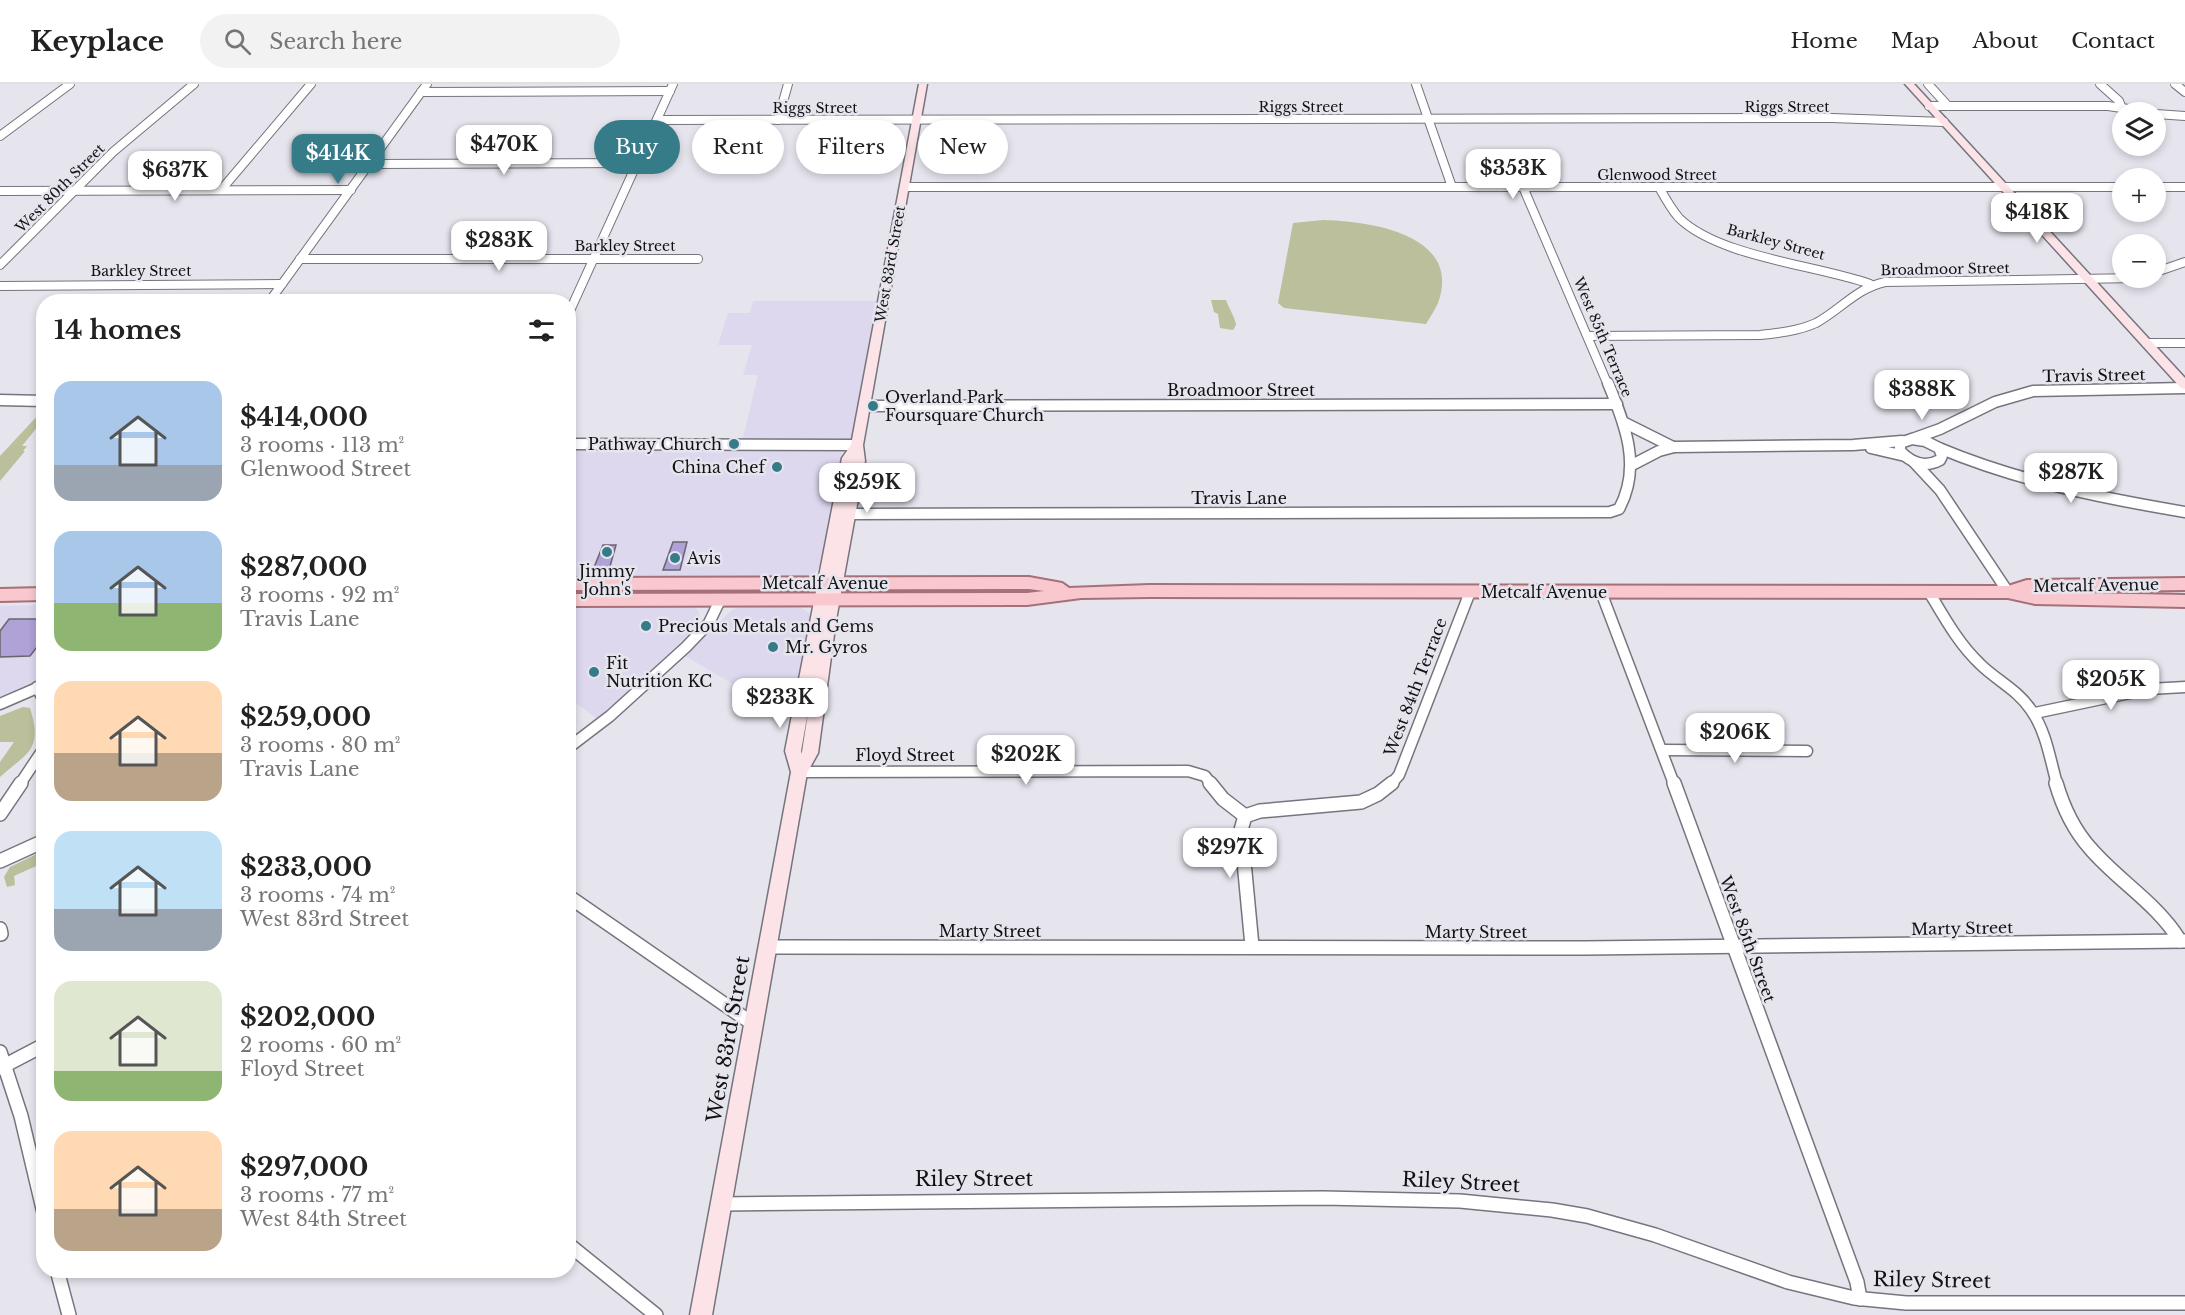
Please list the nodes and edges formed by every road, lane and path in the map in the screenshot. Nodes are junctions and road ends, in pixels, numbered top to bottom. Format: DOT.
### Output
graph roads {
  1 [pos="70,84"];
  2 [pos="194,84"];
  3 [pos="311,84"];
  4 [pos="428,84"];
  5 [pos="549,84"];
  6 [pos="788,84"];
  7 [pos="923,84"];
  8 [pos="1416,84"];
  9 [pos="1909,84"];
  10 [pos="1928,84"];
  11 [pos="2100,84"];
  12 [pos="2175,84"];
  13 [pos="672,88"];
  14 [pos="421,92"];
  15 [pos="542,92"];
  16 [pos="2185,92"];
  17 [pos="2119,102"];
  18 [pos="1929,106"];
  19 [pos="1948,106"];
  20 [pos="2112,106"];
  21 [pos="2166,115"];
  22 [pos="2185,116"];
  23 [pos="1429,119"];
  24 [pos="657,120"];
  25 [pos="778,120"];
  26 [pos="784,120"];
  27 [pos="916,120"];
  28 [pos="1944,122"];
  29 [pos="0,136"];
  30 [pos="594,163"];
  31 [pos="370,164"];
  32 [pos="632,174"];
  33 [pos="904,187"];
  34 [pos="1452,187"];
  35 [pos="1522,187"];
  36 [pos="1659,187"];
  37 [pos="2112,187"];
  38 [pos="2166,187"];
  39 [pos="2185,187"];
  40 [pos="2005,188"];
  41 [pos="75,190"];
  42 [pos="221,190"];
  43 [pos="351,190"];
  44 [pos="0,191"];
  45 [pos="300,259"];
  46 [pos="594,259"];
  47 [pos="698,259"];
  48 [pos="2185,262"];
  49 [pos="0,265"];
  50 [pos="2166,269"];
  51 [pos="2112,279"];
  52 [pos="2089,280"];
  53 [pos="282,284"];
  54 [pos="1870,284"];
  55 [pos="0,286"];
  56 [pos="275,294"];
  57 [pos="576,298"];
  58 [pos="1588,336"];
  59 [pos="2146,343"];
  60 [pos="2185,343"];
  61 [pos="2185,387"];
  62 [pos="0,400"];
  63 [pos="36,401"];
  64 [pos="1617,404"];
  65 [pos="864,406"];
  66 [pos="1625,423"];
  67 [pos="1940,429"];
  68 [pos="1907,440"];
  69 [pos="576,444"];
  70 [pos="857,445"];
  71 [pos="1853,445"];
  72 [pos="1674,447"];
  73 [pos="1936,447"];
  74 [pos="1910,459"];
  75 [pos="1936,463"];
  76 [pos="1978,464"];
  77 [pos="1632,465"];
  78 [pos="1940,490"];
  79 [pos="1623,504"];
  80 [pos="2185,512"];
  81 [pos="851,514"];
  82 [pos="830,583"];
  83 [pos="576,584"];
  84 [pos="2185,584"];
  85 [pos="1081,592"];
  86 [pos="1470,592"];
  87 [pos="1601,592"];
  88 [pos="1929,592"];
  89 [pos="2008,592"];
  90 [pos="36,594"];
  91 [pos="0,595"];
  92 [pos="576,600"];
  93 [pos="720,600"];
  94 [pos="827,600"];
  95 [pos="2185,601"];
  96 [pos="2185,687"];
  97 [pos="36,688"];
  98 [pos="0,704"];
  99 [pos="2035,713"];
  100 [pos="576,742"];
  101 [pos="1662,750"];
  102 [pos="1807,751"];
  103 [pos="36,760"];
  104 [pos="799,772"];
  105 [pos="0,814"];
  106 [pos="1245,816"];
  107 [pos="36,845"];
  108 [pos="0,861"];
  109 [pos="576,902"];
  110 [pos="2182,941"];
  111 [pos="1252,946"];
  112 [pos="767,947"];
  113 [pos="1733,947"];
  114 [pos="753,1024"];
  115 [pos="36,1048"];
  116 [pos="2,1062"];
  117 [pos="36,1179"];
  118 [pos="721,1204"];
  119 [pos="576,1250"];
  120 [pos="59,1278"];
  121 [pos="1860,1299"];
  122 [pos="2185,1303"];
  123 [pos="69,1315"];
  124 [pos="656,1315"];
  125 [pos="701,1315"];
  1 -- 29 [label="street"];
  2 -- 41 [label="street, West 80th Street"];
  3 -- 42 [label="street"];
  4 -- 14 [label="street"];
  5 -- 15 [label="street"];
  6 -- 25 [label="street"];
  7 -- 27 [label="street, West 83rd Street"];
  8 -- 23 [label="street"];
  9 -- 18 [label="street"];
  10 -- 19 [label="street"];
  11 -- 17 [label="street"];
  12 -- 16 [label="street"];
  13 -- 15 [label="street"];
  13 -- 24 [label="street"];
  14 -- 15 [label="street"];
  14 -- 31 [label="street"];
  18 -- 19 [label="street"];
  18 -- 28 [label="street"];
  19 -- 20 [label="street"];
  21 -- 22 [label="street"];
  23 -- 27 [label="street, Riggs Street"];
  23 -- 28 [label="street, Riggs Street"];
  23 -- 34 [label="street"];
  26 -- 27 [label="street, Riggs Street"];
  27 -- 33 [label="street, West 83rd Street"];
  28 -- 40 [label="street"];
  30 -- 31 [label="street"];
  31 -- 43 [label="street"];
  32 -- 46 [label="street"];
  33 -- 34 [label="street, Glenwood Street"];
  33 -- 65 [label="street, West 83rd Street"];
  34 -- 35 [label="street, Glenwood Street"];
  35 -- 36 [label="street, Glenwood Street"];
  35 -- 58 [label="street, West 85th Terrace"];
  36 -- 40 [label="street, Glenwood Street"];
  36 -- 54 [label="street, Barkley Street"];
  37 -- 40 [label="street, Glenwood Street"];
  38 -- 39 [label="street"];
  40 -- 52 [label="street"];
  41 -- 42 [label="street"];
  41 -- 44 [label="street"];
  41 -- 49 [label="street, West 80th Street"];
  42 -- 43 [label="street"];
  43 -- 45 [label="street"];
  45 -- 46 [label="street, Barkley Street"];
  45 -- 53 [label="street"];
  46 -- 47 [label="street, Barkley Street"];
  46 -- 57 [label="street"];
  48 -- 50 [label="street"];
  51 -- 52 [label="street, Broadmoor Street"];
  52 -- 54 [label="street, Broadmoor Street"];
  52 -- 59 [label="street"];
  53 -- 55 [label="street, Barkley Street"];
  53 -- 56 [label="street"];
  54 -- 58 [label="street, Broadmoor Street"];
  58 -- 64 [label="street, West 85th Terrace"];
  59 -- 60 [label="street, Travis Street"];
  59 -- 61 [label="street"];
  61 -- 67 [label="street, Travis Street"];
  62 -- 63 [label="street"];
  64 -- 65 [label="street, Broadmoor Street"];
  64 -- 66 [label="street, West 85th Terrace"];
  65 -- 70 [label="street, West 83rd Street"];
  66 -- 72 [label="street, Travis Street"];
  66 -- 77 [label="street, West 85th Terrace"];
  67 -- 68 [label="street, Travis Street"];
  67 -- 73 [label="street"];
  68 -- 71 [label="street, Travis Street"];
  68 -- 73 [label="street"];
  68 -- 74 [label="street"];
  69 -- 70 [label="street"];
  70 -- 81 [label="street, West 83rd Street"];
  70 -- 82 [label="street, West 83rd Street"];
  71 -- 72 [label="street, Travis Street"];
  71 -- 74 [label="street, Travis Street"];
  72 -- 77 [label="street, Travis Street"];
  73 -- 75 [label="street"];
  73 -- 76 [label="street"];
  74 -- 75 [label="street, Travis Street"];
  74 -- 78 [label="street"];
  75 -- 76 [label="street"];
  75 -- 78 [label="street"];
  76 -- 80 [label="street"];
  77 -- 79 [label="street, West 85th Terrace"];
  78 -- 89 [label="street"];
  79 -- 81 [label="street, Travis Lane"];
  81 -- 82 [label="street, West 83rd Street"];
  82 -- 83 [label="main road, Metcalf Avenue"];
  82 -- 85 [label="main road, Metcalf Avenue"];
  82 -- 94 [label="street, West 83rd Street"];
  84 -- 89 [label="main road, Metcalf Avenue"];
  85 -- 86 [label="main road, Metcalf Avenue"];
  85 -- 94 [label="main road, Metcalf Avenue"];
  86 -- 87 [label="main road, Metcalf Avenue"];
  86 -- 106 [label="street, West 84th Terrace"];
  87 -- 88 [label="main road, Metcalf Avenue"];
  87 -- 101 [label="street, West 85th Street"];
  88 -- 89 [label="main road, Metcalf Avenue"];
  88 -- 99 [label="street"];
  89 -- 95 [label="main road, Metcalf Avenue"];
  90 -- 91 [label="main road"];
  92 -- 93 [label="main road, Metcalf Avenue"];
  93 -- 94 [label="main road, Metcalf Avenue"];
  93 -- 100 [label="street"];
  94 -- 104 [label="street, West 83rd Street"];
  96 -- 99 [label="street"];
  97 -- 98 [label="street"];
  99 -- 110 [label="street"];
  101 -- 102 [label="street"];
  101 -- 113 [label="street, West 85th Street"];
  103 -- 105 [label="street"];
  104 -- 106 [label="street, Floyd Street"];
  104 -- 112 [label="street, West 83rd Street"];
  106 -- 111 [label="street"];
  107 -- 108 [label="street"];
  109 -- 114 [label="street"];
  110 -- 113 [label="street, Marty Street"];
  111 -- 112 [label="street, Marty Street"];
  111 -- 113 [label="street, Marty Street"];
  112 -- 114 [label="street, West 83rd Street"];
  113 -- 121 [label="street, West 85th Street"];
  114 -- 118 [label="street, West 83rd Street"];
  115 -- 116 [label="street"];
  116 -- 117 [label="street"];
  118 -- 121 [label="street, Riley Street"];
  118 -- 125 [label="street, West 83rd Street"];
  119 -- 124 [label="street"];
  120 -- 123 [label="street"];
  121 -- 122 [label="street, Riley Street"];
}
